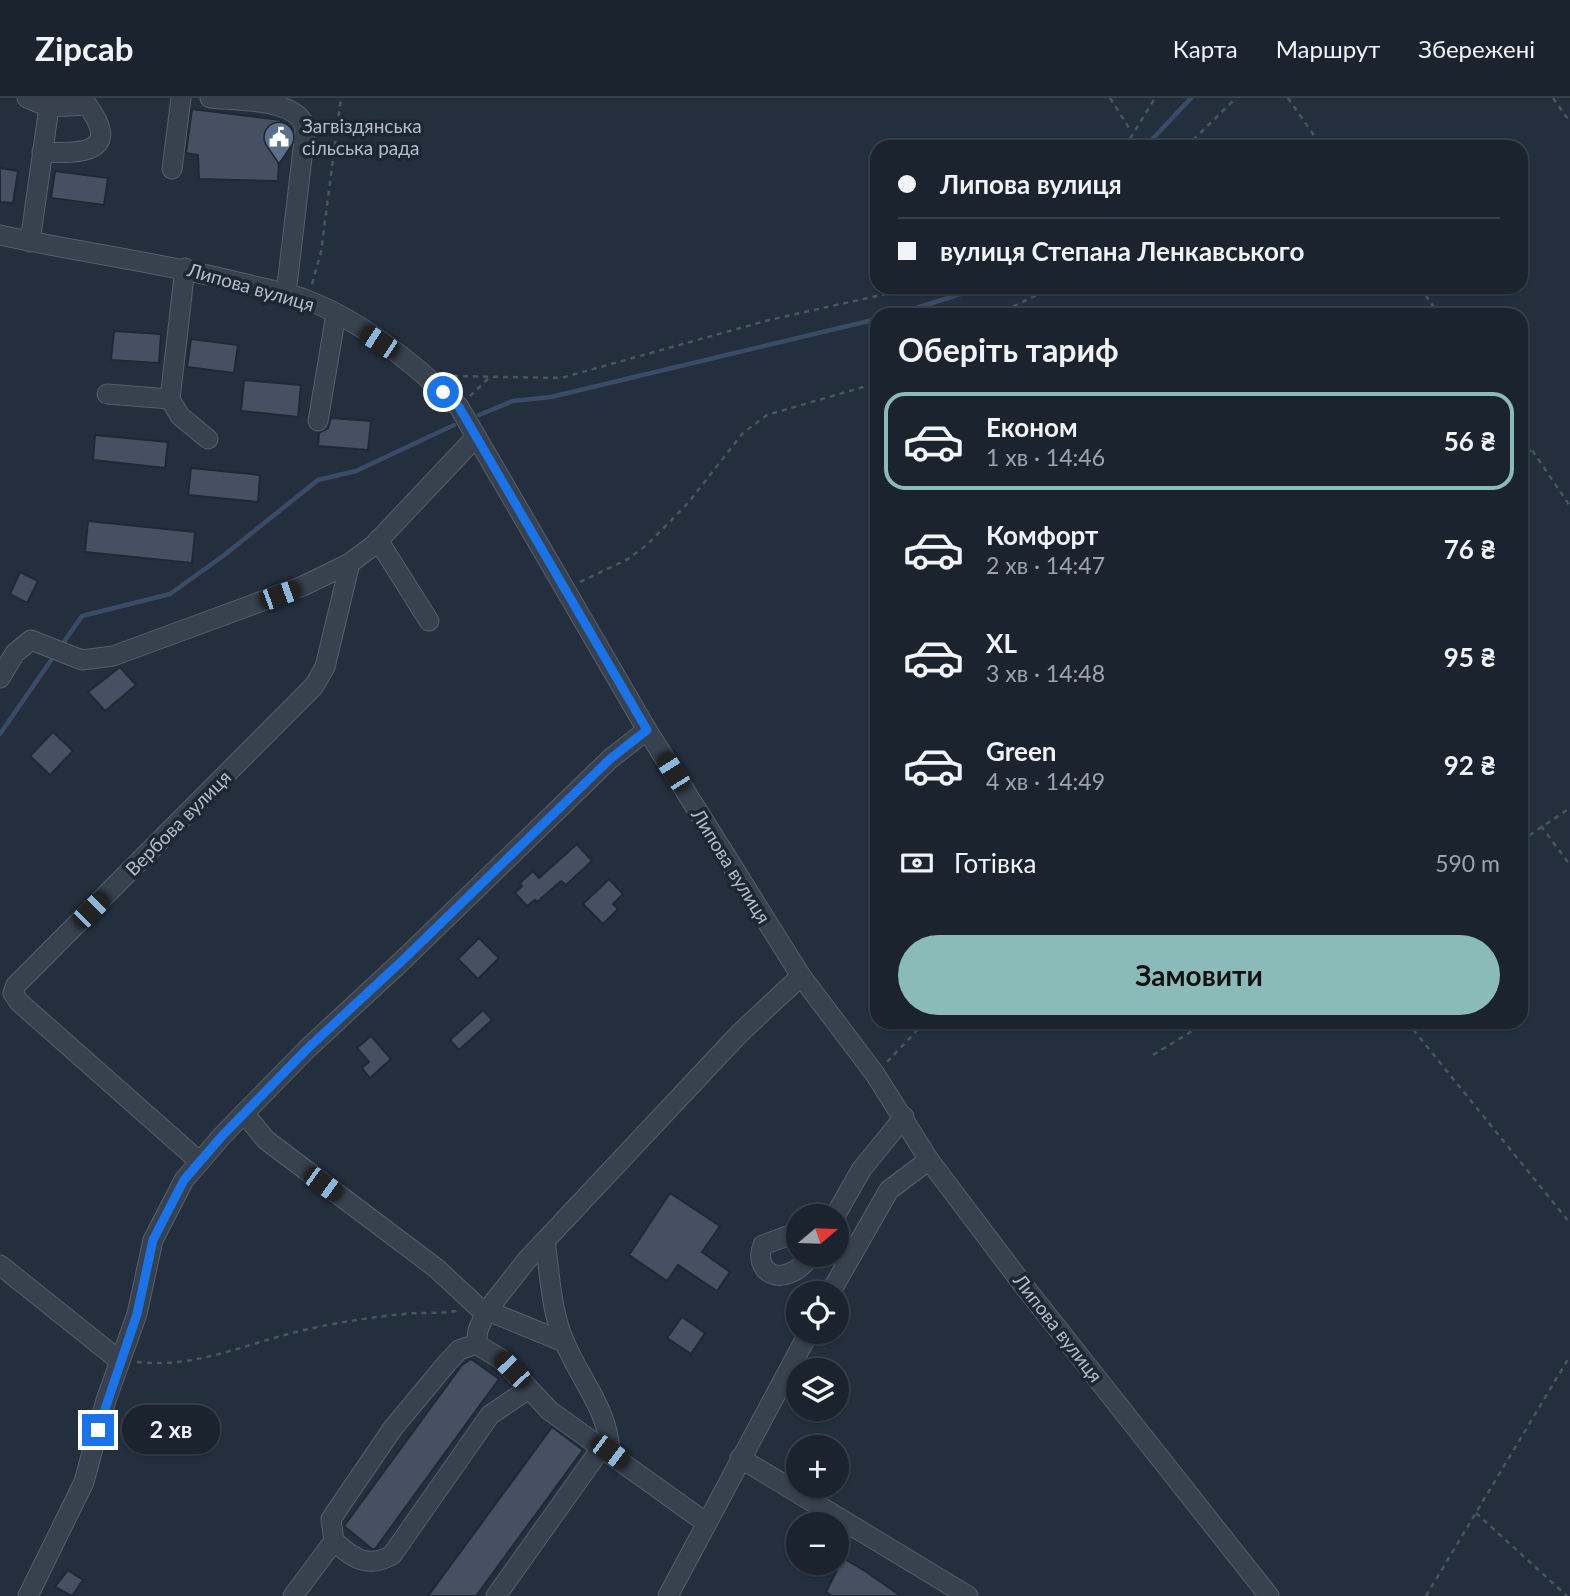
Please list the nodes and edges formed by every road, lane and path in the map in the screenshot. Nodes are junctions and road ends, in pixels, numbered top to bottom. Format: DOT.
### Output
graph roads {
  1 [pos="27,98"];
  2 [pos="181,98"];
  3 [pos="210,98"];
  4 [pos="341,98"];
  5 [pos="1110,98"];
  6 [pos="1154,98"];
  7 [pos="1236,98"];
  8 [pos="1289,98"];
  9 [pos="1553,98"];
  10 [pos="49,107"];
  11 [pos="1570,122"];
  12 [pos="1132,132"];
  13 [pos="1128,140"];
  14 [pos="1193,140"];
  15 [pos="1317,140"];
  16 [pos="42,152"];
  17 [pos="172,169"];
  18 [pos="0,235"];
  19 [pos="30,242"];
  20 [pos="185,268"];
  21 [pos="286,294"];
  22 [pos="886,294"];
  23 [pos="1039,294"];
  24 [pos="308,300"];
  25 [pos="1010,308"];
  26 [pos="336,314"];
  27 [pos="491,376"];
  28 [pos="428,377"];
  29 [pos="870,385"];
  30 [pos="107,394"];
  31 [pos="170,399"];
  32 [pos="459,407"];
  33 [pos="318,421"];
  34 [pos="476,437"];
  35 [pos="208,439"];
  36 [pos="1528,445"];
  37 [pos="1531,450"];
  38 [pos="1528,453"];
  39 [pos="1570,506"];
  40 [pos="378,540"];
  41 [pos="350,563"];
  42 [pos="564,588"];
  43 [pos="429,621"];
  44 [pos="0,678"];
  45 [pos="647,730"];
  46 [pos="1570,808"];
  47 [pos="1541,826"];
  48 [pos="1528,836"];
  49 [pos="1570,865"];
  50 [pos="801,976"];
  51 [pos="918,1029"];
  52 [pos="1196,1029"];
  53 [pos="1414,1029"];
  54 [pos="1153,1055"];
  55 [pos="875,1074"];
  56 [pos="244,1113"];
  57 [pos="904,1117"];
  58 [pos="929,1160"];
  59 [pos="200,1162"];
  60 [pos="840,1204"];
  61 [pos="1570,1223"];
  62 [pos="786,1236"];
  63 [pos="545,1241"];
  64 [pos="0,1265"];
  65 [pos="800,1267"];
  66 [pos="837,1281"];
  67 [pos="482,1310"];
  68 [pos="564,1342"];
  69 [pos="476,1344"];
  70 [pos="802,1344"];
  71 [pos="1570,1356"];
  72 [pos="120,1361"];
  73 [pos="527,1390"];
  74 [pos="606,1450"];
  75 [pos="740,1458"];
  76 [pos="1476,1513"];
  77 [pos="705,1522"];
  78 [pos="334,1541"];
  79 [pos="28,1596"];
  80 [pos="293,1596"];
  81 [pos="496,1596"];
  82 [pos="668,1596"];
  83 [pos="968,1596"];
  84 [pos="1269,1596"];
  85 [pos="1426,1596"];
  86 [pos="1567,1596"];
  1 -- 10 [label="street"];
  2 -- 17 [label="street"];
  3 -- 21 [label="street"];
  4 -- 24 [label="path"];
  5 -- 12 [label="path"];
  6 -- 12 [label="path"];
  7 -- 14 [label="path"];
  8 -- 15 [label="path"];
  9 -- 11 [label="path"];
  10 -- 16 [label="street"];
  10 -- 16 [label="street"];
  12 -- 13 [label="path"];
  16 -- 19 [label="street"];
  18 -- 19 [label="street, Липова вулиця"];
  19 -- 20 [label="street, Липова вулиця"];
  20 -- 21 [label="street, Липова вулиця"];
  20 -- 31 [label="street"];
  21 -- 24 [label="street, Липова вулиця"];
  22 -- 27 [label="path"];
  23 -- 25 [label="path"];
  24 -- 26 [label="street, Липова вулиця"];
  26 -- 28 [label="street, Липова вулиця"];
  26 -- 33 [label="street"];
  27 -- 28 [label="path"];
  27 -- 32 [label="path"];
  28 -- 32 [label="street, Липова вулиця"];
  29 -- 42 [label="path"];
  30 -- 31 [label="street"];
  31 -- 35 [label="street"];
  32 -- 34 [label="street, Липова вулиця"];
  34 -- 40 [label="street"];
  34 -- 42 [label="street, Липова вулиця"];
  36 -- 37 [label="path"];
  37 -- 38 [label="path"];
  37 -- 39 [label="path"];
  40 -- 41 [label="street"];
  40 -- 43 [label="street"];
  41 -- 44 [label="street"];
  41 -- 59 [label="street, Вербова вулиця"];
  42 -- 45 [label="street, Липова вулиця"];
  45 -- 50 [label="street, Липова вулиця"];
  45 -- 56 [label="street"];
  46 -- 47 [label="path"];
  47 -- 48 [label="path"];
  47 -- 49 [label="path"];
  50 -- 55 [label="street, Липова вулиця"];
  50 -- 63 [label="street"];
  51 -- 55 [label="path"];
  52 -- 54 [label="path"];
  53 -- 61 [label="path"];
  55 -- 57 [label="street, Липова вулиця"];
  56 -- 59 [label="street"];
  56 -- 67 [label="street"];
  57 -- 58 [label="street, Липова вулиця"];
  57 -- 60 [label="street"];
  58 -- 66 [label="street"];
  58 -- 84 [label="street, Липова вулиця"];
  59 -- 72 [label="street"];
  62 -- 65 [label="street"];
  63 -- 67 [label="street"];
  63 -- 68 [label="street"];
  64 -- 72 [label="street"];
  67 -- 68 [label="street"];
  67 -- 69 [label="street"];
  67 -- 72 [label="path"];
  68 -- 74 [label="street"];
  69 -- 73 [label="street"];
  69 -- 78 [label="street"];
  70 -- 75 [label="street"];
  71 -- 76 [label="path"];
  72 -- 79 [label="street"];
  73 -- 74 [label="street"];
  73 -- 78 [label="street"];
  74 -- 77 [label="street"];
  74 -- 81 [label="street"];
  75 -- 77 [label="street"];
  75 -- 83 [label="street"];
  76 -- 85 [label="path"];
  76 -- 86 [label="path"];
  77 -- 82 [label="street"];
  78 -- 80 [label="street"];
}
